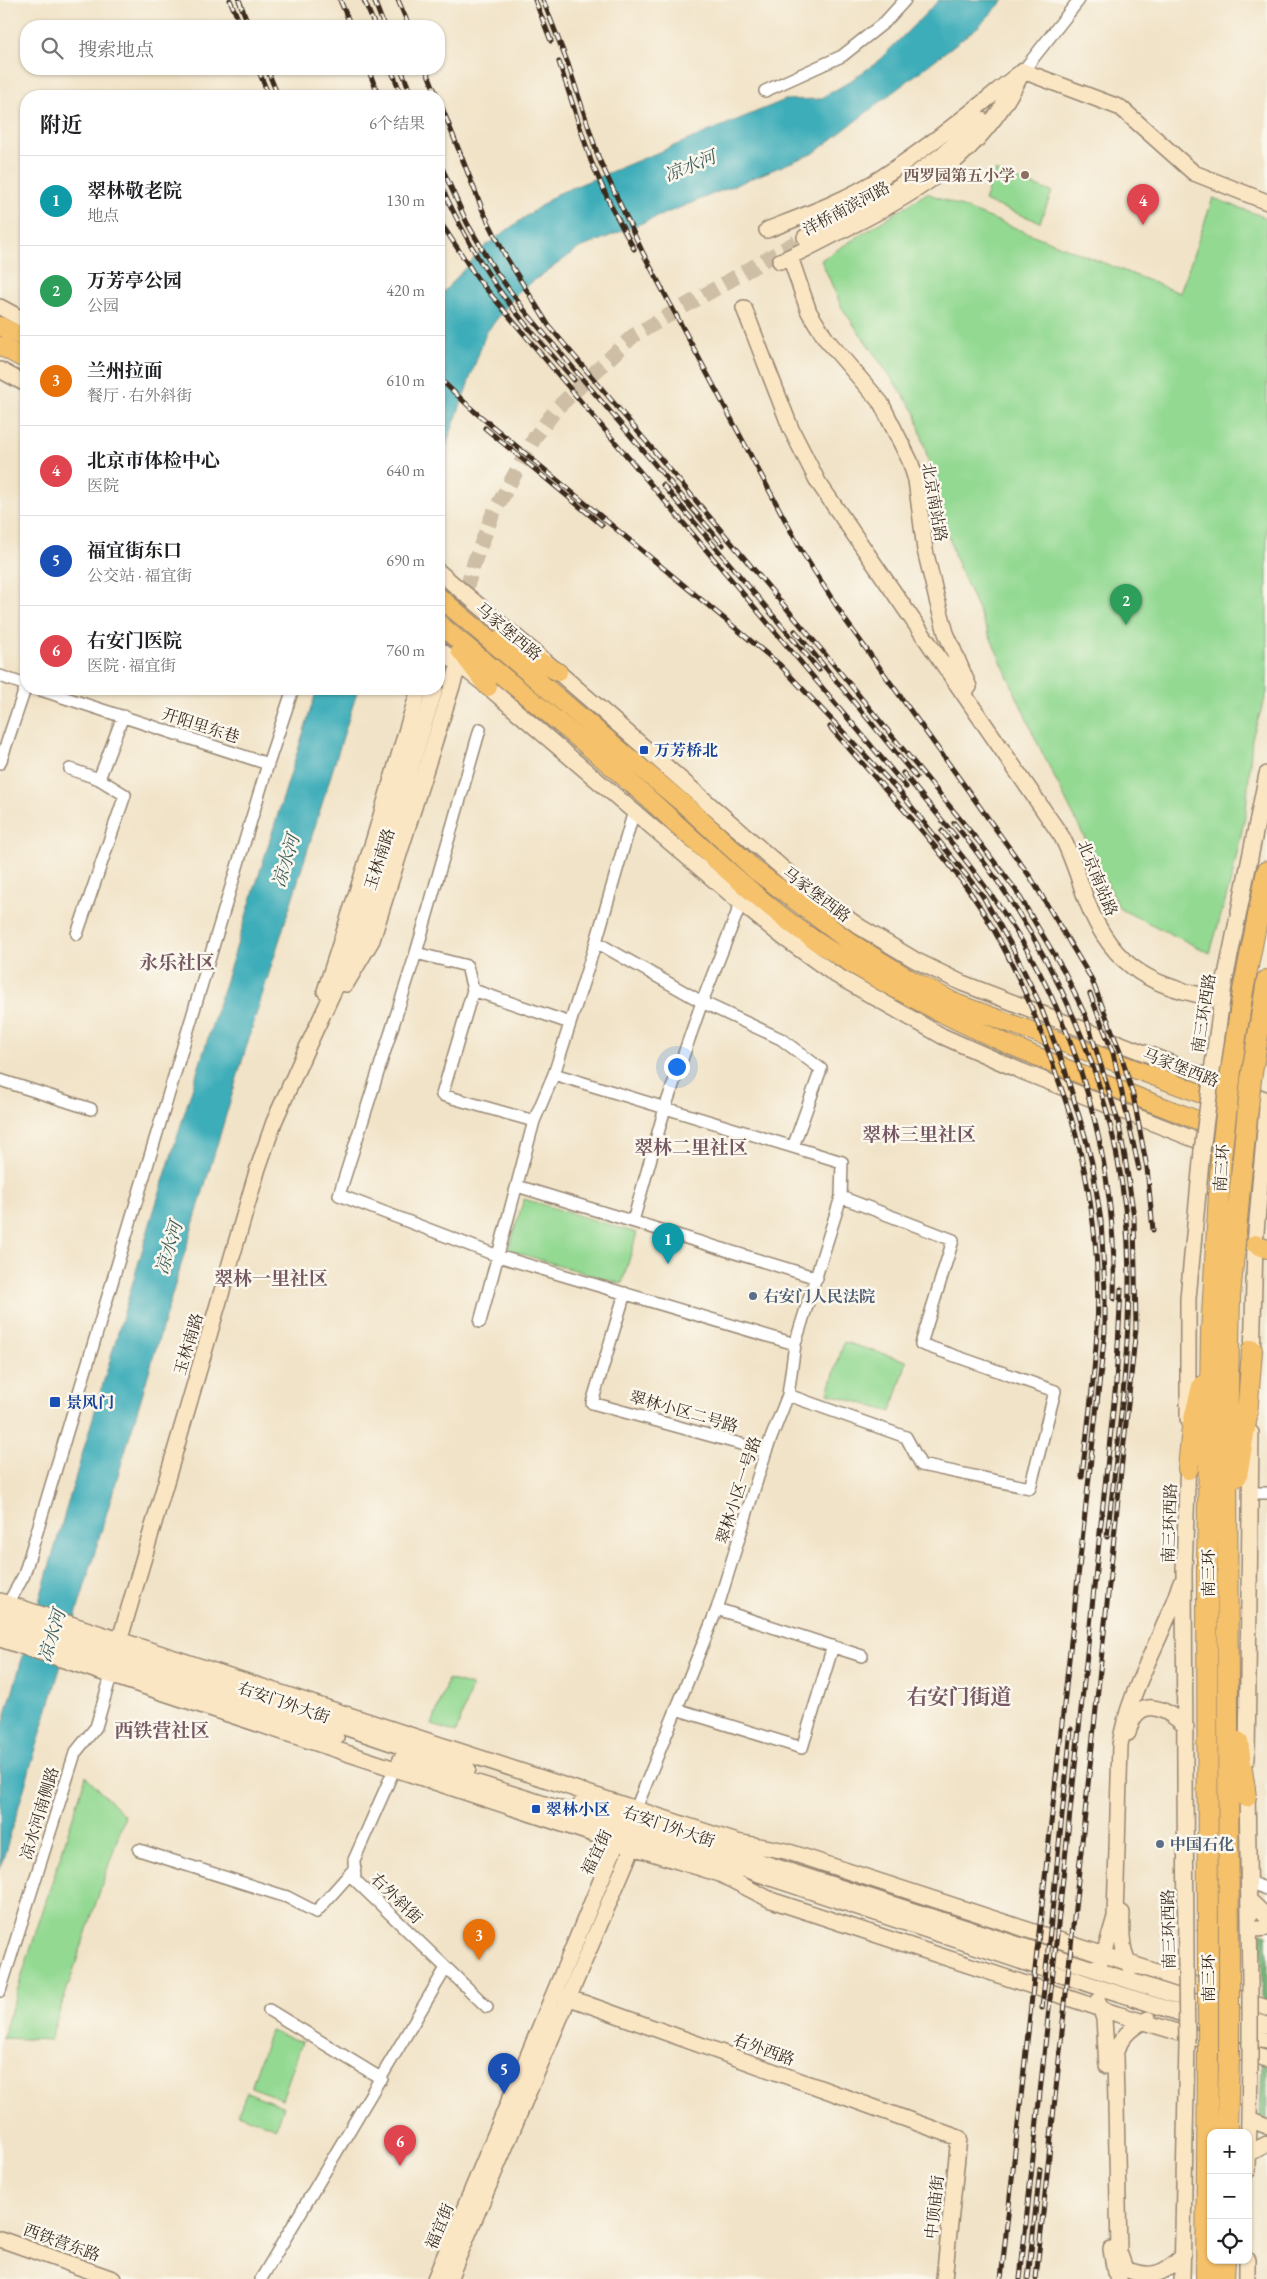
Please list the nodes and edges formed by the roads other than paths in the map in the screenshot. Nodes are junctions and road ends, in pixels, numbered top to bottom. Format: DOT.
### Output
graph roads {
  1 [pos="905,0"];
  2 [pos="1080,0"];
  3 [pos="1023,71"];
  4 [pos="765,91"];
  5 [pos="1267,202"];
  6 [pos="767,230"];
  7 [pos="805,237"];
  8 [pos="785,259"];
  9 [pos="0,307"];
  10 [pos="744,308"];
  11 [pos="20,318"];
  12 [pos="0,326"];
  13 [pos="20,336"];
  14 [pos="0,346"];
  15 [pos="20,357"];
  16 [pos="0,370"];
  17 [pos="20,381"];
  18 [pos="445,577"];
  19 [pos="445,602"];
  20 [pos="463,618"];
  21 [pos="445,629"];
  22 [pos="445,632"];
  23 [pos="445,653"];
  24 [pos="459,664"];
  25 [pos="558,672"];
  26 [pos="0,676"];
  27 [pos="20,683"];
  28 [pos="488,687"];
  29 [pos="23,695"];
  30 [pos="57,695"];
  31 [pos="292,695"];
  32 [pos="417,695"];
  33 [pos="433,695"];
  34 [pos="123,716"];
  35 [pos="982,718"];
  36 [pos="480,729"];
  37 [pos="0,763"];
  38 [pos="268,764"];
  39 [pos="70,769"];
  40 [pos="1267,774"];
  41 [pos="99,779"];
  42 [pos="634,811"];
  43 [pos="1267,871"];
  44 [pos="741,903"];
  45 [pos="77,934"];
  46 [pos="596,942"];
  47 [pos="416,953"];
  48 [pos="1267,980"];
  49 [pos="473,990"];
  50 [pos="1222,999"];
  51 [pos="702,1002"];
  52 [pos="570,1023"];
  53 [pos="305,1052"];
  54 [pos="1222,1067"];
  55 [pos="554,1074"];
  56 [pos="0,1080"];
  57 [pos="1267,1100"];
  58 [pos="665,1108"];
  59 [pos="1267,1108"];
  60 [pos="91,1109"];
  61 [pos="1267,1118"];
  62 [pos="534,1121"];
  63 [pos="793,1147"];
  64 [pos="1267,1147"];
  65 [pos="1257,1169"];
  66 [pos="517,1186"];
  67 [pos="841,1198"];
  68 [pos="633,1221"];
  69 [pos="1261,1246"];
  70 [pos="498,1256"];
  71 [pos="817,1278"];
  72 [pos="625,1293"];
  73 [pos="480,1322"];
  74 [pos="1210,1332"];
  75 [pos="796,1344"];
  76 [pos="1252,1350"];
  77 [pos="788,1395"];
  78 [pos="766,1451"];
  79 [pos="1188,1469"];
  80 [pos="1267,1492"];
  81 [pos="1251,1493"];
  82 [pos="1228,1559"];
  83 [pos="1184,1571"];
  84 [pos="717,1609"];
  85 [pos="6,1620"];
  86 [pos="833,1646"];
  87 [pos="93,1651"];
  88 [pos="862,1656"];
  89 [pos="115,1657"];
  90 [pos="1228,1671"];
  91 [pos="676,1708"];
  92 [pos="1186,1727"];
  93 [pos="409,1734"];
  94 [pos="399,1758"];
  95 [pos="453,1775"];
  96 [pos="1246,1797"];
  97 [pos="486,1798"];
  98 [pos="633,1828"];
  99 [pos="617,1842"];
  100 [pos="139,1850"];
  101 [pos="355,1868"];
  102 [pos="1249,1882"];
  103 [pos="1267,1889"];
  104 [pos="1249,1900"];
  105 [pos="1267,1917"];
  106 [pos="1267,1928"];
  107 [pos="1249,1933"];
  108 [pos="1104,1955"];
  109 [pos="1127,1963"];
  110 [pos="446,1968"];
  111 [pos="1096,1969"];
  112 [pos="1142,1984"];
  113 [pos="1092,1985"];
  114 [pos="0,1991"];
  115 [pos="562,1995"];
  116 [pos="487,2007"];
  117 [pos="1100,2008"];
  118 [pos="1168,2008"];
  119 [pos="1267,2008"];
  120 [pos="269,2010"];
  121 [pos="1142,2021"];
  122 [pos="1267,2025"];
  123 [pos="1187,2040"];
  124 [pos="1267,2041"];
  125 [pos="1267,2059"];
  126 [pos="382,2078"];
  127 [pos="1249,2119"];
  128 [pos="1267,2126"];
  129 [pos="1227,2129"];
  130 [pos="1249,2129"];
  131 [pos="960,2138"];
  132 [pos="1267,2144"];
  133 [pos="1252,2152"];
  134 [pos="0,2239"];
  135 [pos="1183,2256"];
  136 [pos="1225,2264"];
  137 [pos="1248,2264"];
  138 [pos="113,2279"];
  139 [pos="261,2279"];
  140 [pos="435,2279"];
  141 [pos="449,2279"];
  142 [pos="944,2279"];
  143 [pos="1119,2279"];
  144 [pos="1182,2279"];
  145 [pos="1206,2279"];
  146 [pos="1224,2279"];
  147 [pos="1247,2279"];
  1 -- 4 [label="street"];
  2 -- 3 [label="street, 洋桥南滨河路"];
  3 -- 5 [label="street"];
  3 -- 6 [label="street, 洋桥南滨河路"];
  3 -- 7 [label="street, 洋桥南滨河路"];
  3 -- 8 [label="street, 洋桥南滨河路"];
  8 -- 35 [label="street, 北京南站路"];
  9 -- 11 [label="street"];
  10 -- 35 [label="street, 北京南站路"];
  12 -- 13 [label="main road"];
  14 -- 15 [label="main road"];
  16 -- 17 [label="street"];
  18 -- 25 [label="street, 马家堡西路"];
  19 -- 20 [label="main road, 马家堡西路"];
  20 -- 25 [label="main road"];
  20 -- 61 [label="main road, 马家堡西路"];
  21 -- 64 [label="main road"];
  22 -- 28 [label="main road"];
  23 -- 24 [label="street"];
  24 -- 28 [label="street"];
  24 -- 53 [label="street, 玉林南路"];
  25 -- 57 [label="street, 马家堡西路"];
  26 -- 27 [label="street"];
  28 -- 42 [label="street"];
  29 -- 37 [label="street"];
  30 -- 34 [label="street, 开阳里东巷"];
  31 -- 38 [label="street"];
  32 -- 53 [label="street, 玉林南路"];
  33 -- 53 [label="street, 玉林南路"];
  34 -- 38 [label="street, 开阳里东巷"];
  34 -- 41 [label="street"];
  35 -- 50 [label="street, 北京南站路"];
  36 -- 47 [label="street"];
  38 -- 85 [label="street"];
  39 -- 41 [label="street"];
  40 -- 50 [label="street, 南三环西路"];
  41 -- 45 [label="street"];
  42 -- 44 [label="street"];
  42 -- 46 [label="street"];
  43 -- 54 [label="highway, 南三环"];
  44 -- 51 [label="street"];
  44 -- 65 [label="street"];
  46 -- 51 [label="street"];
  46 -- 52 [label="street"];
  47 -- 49 [label="street"];
  47 -- 70 [label="street"];
  48 -- 65 [label="highway, 南三环, bridge"];
  49 -- 52 [label="street"];
  49 -- 62 [label="street"];
  50 -- 54 [label="street, 南三环西路"];
  51 -- 58 [label="street"];
  51 -- 63 [label="street"];
  52 -- 55 [label="street"];
  53 -- 89 [label="street, 玉林南路"];
  54 -- 74 [label="highway, 南三环, bridge"];
  54 -- 79 [label="street, 南三环西路, bridge"];
  55 -- 58 [label="street"];
  55 -- 62 [label="street"];
  56 -- 60 [label="street"];
  58 -- 63 [label="street"];
  58 -- 68 [label="street"];
  59 -- 65 [label="street, bridge"];
  62 -- 66 [label="street"];
  63 -- 67 [label="street, 翠林小区一号路"];
  65 -- 69 [label="street"];
  65 -- 82 [label="highway, 南三环"];
  66 -- 68 [label="street"];
  66 -- 70 [label="street"];
  67 -- 71 [label="street, 翠林小区一号路"];
  67 -- 77 [label="street"];
  68 -- 71 [label="street"];
  69 -- 76 [label="street"];
  70 -- 72 [label="street"];
  70 -- 73 [label="street"];
  71 -- 75 [label="street, 翠林小区一号路"];
  72 -- 75 [label="street"];
  72 -- 78 [label="street, 翠林小区二号路"];
  74 -- 79 [label="highway"];
  74 -- 145 [label="highway, 南三环, bridge"];
  75 -- 77 [label="street, 翠林小区一号路"];
  76 -- 81 [label="street"];
  76 -- 82 [label="highway"];
  77 -- 78 [label="street, 翠林小区一号路"];
  78 -- 84 [label="street, 翠林小区一号路"];
  79 -- 83 [label="street, 南三环西路"];
  80 -- 81 [label="street"];
  81 -- 96 [label="street"];
  82 -- 90 [label="highway, 南三环"];
  83 -- 92 [label="street, 南三环西路"];
  83 -- 108 [label="street"];
  84 -- 86 [label="street"];
  84 -- 91 [label="street, 翠林小区一号路"];
  85 -- 87 [label="street"];
  85 -- 87 [label="street"];
  86 -- 88 [label="street"];
  86 -- 91 [label="street"];
  87 -- 89 [label="street, 右安门外大街"];
  87 -- 89 [label="street"];
  89 -- 93 [label="street"];
  89 -- 94 [label="street, 右安门外大街"];
  89 -- 94 [label="street"];
  89 -- 114 [label="street, 凉水河南侧路"];
  90 -- 96 [label="highway"];
  90 -- 129 [label="highway, 南三环, bridge"];
  91 -- 98 [label="street, 翠林小区一号路"];
  92 -- 109 [label="street"];
  92 -- 123 [label="street, 南三环西路, bridge"];
  93 -- 94 [label="street, 右外斜街"];
  93 -- 98 [label="street"];
  94 -- 95 [label="street, 右安门外大街"];
  94 -- 97 [label="street"];
  94 -- 98 [label="street, 右安门外大街"];
  94 -- 101 [label="street, 右外斜街"];
  95 -- 97 [label="street"];
  95 -- 98 [label="street, 右安门外大街"];
  96 -- 102 [label="street"];
  97 -- 99 [label="street"];
  98 -- 99 [label="street"];
  98 -- 108 [label="street"];
  98 -- 111 [label="street, 右安门外大街"];
  98 -- 113 [label="street, 右安门外大街"];
  98 -- 115 [label="street, 福宜街"];
  98 -- 117 [label="street"];
  99 -- 115 [label="street, 福宜街"];
  100 -- 101 [label="street"];
  101 -- 110 [label="street, 右外斜街"];
  102 -- 103 [label="street"];
  102 -- 104 [label="street"];
  104 -- 105 [label="street"];
  104 -- 107 [label="street"];
  106 -- 107 [label="street"];
  107 -- 127 [label="street, bridge"];
  108 -- 109 [label="street"];
  108 -- 111 [label="street"];
  109 -- 112 [label="street"];
  109 -- 119 [label="street"];
  110 -- 116 [label="street, 右外斜街"];
  110 -- 126 [label="street"];
  111 -- 112 [label="street, 右安门外大街"];
  112 -- 122 [label="street, 右安门外大街"];
  113 -- 117 [label="street"];
  113 -- 118 [label="street, 右安门外大街"];
  115 -- 131 [label="street, 右外西路"];
  115 -- 140 [label="street, 福宜街"];
  115 -- 141 [label="street, 福宜街"];
  117 -- 121 [label="street"];
  117 -- 143 [label="street"];
  118 -- 121 [label="street"];
  118 -- 124 [label="street, 右安门外大街"];
  120 -- 126 [label="street"];
  121 -- 123 [label="street"];
  121 -- 135 [label="street"];
  123 -- 125 [label="street"];
  123 -- 135 [label="street, 南三环西路"];
  126 -- 139 [label="street"];
  127 -- 128 [label="street"];
  127 -- 130 [label="street"];
  131 -- 142 [label="street, 中顶庙街"];
  132 -- 133 [label="street"];
  134 -- 138 [label="street, 西铁营东路"];
  135 -- 144 [label="street, 南三环西路"];
  136 -- 146 [label="highway"];
  137 -- 147 [label="street"];
}
